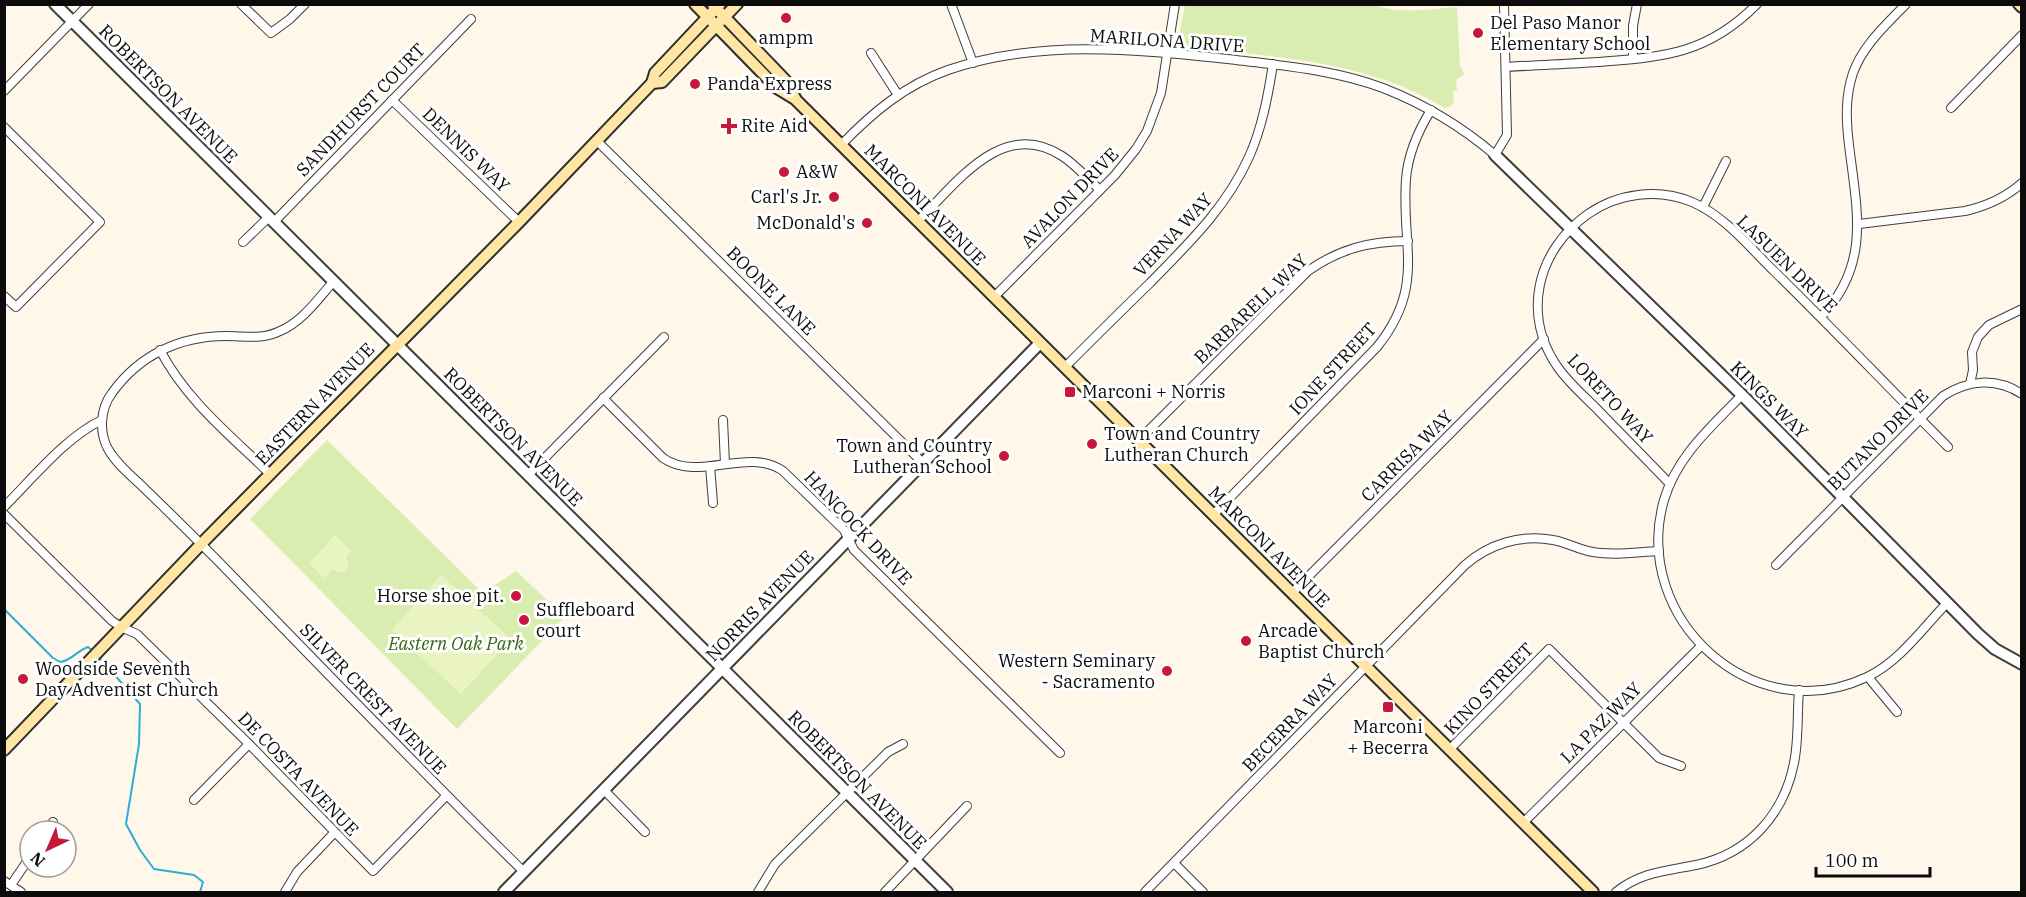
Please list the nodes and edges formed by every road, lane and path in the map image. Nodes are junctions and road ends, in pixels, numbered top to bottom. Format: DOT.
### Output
graph roads {
  1 [pos="56,4"];
  2 [pos="89,4"];
  3 [pos="241,4"];
  4 [pos="304,4"];
  5 [pos="695,4"];
  6 [pos="737,4"];
  7 [pos="951,4"];
  8 [pos="1175,4"];
  9 [pos="1504,4"];
  10 [pos="1637,4"];
  11 [pos="1757,4"];
  12 [pos="1906,4"];
  13 [pos="716,6"];
  14 [pos="725,17"];
  15 [pos="708,18"];
  16 [pos="471,19"];
  17 [pos="72,21"];
  18 [pos="716,26"];
  19 [pos="2022,35"];
  20 [pos="871,53"];
  21 [pos="1168,53"];
  22 [pos="1633,59"];
  23 [pos="973,63"];
  24 [pos="1273,64"];
  25 [pos="1507,68"];
  26 [pos="652,84"];
  27 [pos="4,91"];
  28 [pos="898,95"];
  29 [pos="795,99"];
  30 [pos="392,100"];
  31 [pos="1951,108"];
  32 [pos="1431,110"];
  33 [pos="4,127"];
  34 [pos="597,141"];
  35 [pos="841,145"];
  36 [pos="1495,155"];
  37 [pos="1726,161"];
  38 [pos="2022,183"];
  39 [pos="1100,190"];
  40 [pos="1703,207"];
  41 [pos="271,219"];
  42 [pos="918,221"];
  43 [pos="519,222"];
  44 [pos="1859,224"];
  45 [pos="1571,229"];
  46 [pos="1408,241"];
  47 [pos="243,242"];
  48 [pos="333,282"];
  49 [pos="4,296"];
  50 [pos="994,297"];
  51 [pos="2022,309"];
  52 [pos="1821,317"];
  53 [pos="664,337"];
  54 [pos="1544,339"];
  55 [pos="1040,343"];
  56 [pos="396,344"];
  57 [pos="160,350"];
  58 [pos="1065,368"];
  59 [pos="1970,384"];
  60 [pos="2022,394"];
  61 [pos="1742,395"];
  62 [pos="603,398"];
  63 [pos="1920,419"];
  64 [pos="102,420"];
  65 [pos="723,420"];
  66 [pos="1138,441"];
  67 [pos="1947,447"];
  68 [pos="923,463"];
  69 [pos="726,464"];
  70 [pos="710,466"];
  71 [pos="270,474"];
  72 [pos="528,475"];
  73 [pos="1670,484"];
  74 [pos="1842,498"];
  75 [pos="712,503"];
  76 [pos="4,507"];
  77 [pos="4,514"];
  78 [pos="1213,515"];
  79 [pos="849,539"];
  80 [pos="202,544"];
  81 [pos="1659,551"];
  82 [pos="1776,565"];
  83 [pos="1292,594"];
  84 [pos="1947,603"];
  85 [pos="123,628"];
  86 [pos="1701,646"];
  87 [pos="2022,664"];
  88 [pos="1366,667"];
  89 [pos="722,669"];
  90 [pos="1868,677"];
  91 [pos="1799,690"];
  92 [pos="1897,712"];
  93 [pos="1623,722"];
  94 [pos="249,744"];
  95 [pos="903,744"];
  96 [pos="4,750"];
  97 [pos="1449,750"];
  98 [pos="1060,753"];
  99 [pos="1681,765"];
  100 [pos="604,790"];
  101 [pos="847,793"];
  102 [pos="446,796"];
  103 [pos="194,800"];
  104 [pos="967,806"];
  105 [pos="1523,823"];
  106 [pos="645,832"];
  107 [pos="334,833"];
  108 [pos="914,860"];
  109 [pos="1174,863"];
  110 [pos="18,871"];
  111 [pos="524,872"];
  112 [pos="8,883"];
  113 [pos="21,892"];
  114 [pos="285,892"];
  115 [pos="504,892"];
  116 [pos="758,892"];
  117 [pos="885,892"];
  118 [pos="947,892"];
  119 [pos="1145,892"];
  120 [pos="1203,892"];
  121 [pos="1593,892"];
  122 [pos="1616,892"];
  1 -- 17 [label="street, ROBERTSON AVENUE"];
  2 -- 17 [label="street"];
  3 -- 4 [label="street"];
  5 -- 15 [label="main road, MARCONI AVENUE"];
  6 -- 14 [label="main road, EASTERN AVENUE"];
  7 -- 23 [label="street"];
  8 -- 21 [label="street, AVALON DRIVE"];
  9 -- 25 [label="street"];
  10 -- 22 [label="street"];
  11 -- 22 [label="street"];
  12 -- 44 [label="street"];
  13 -- 14 [label="main road, MARCONI AVENUE"];
  13 -- 15 [label="main road, EASTERN AVENUE"];
  14 -- 18 [label="main road, EASTERN AVENUE"];
  14 -- 29 [label="main road, MARCONI AVENUE"];
  15 -- 18 [label="main road, MARCONI AVENUE"];
  15 -- 26 [label="main road, EASTERN AVENUE"];
  16 -- 30 [label="street, SANDHURST COURT"];
  17 -- 27 [label="street"];
  17 -- 41 [label="street, ROBERTSON AVENUE"];
  18 -- 26 [label="main road, EASTERN AVENUE"];
  18 -- 29 [label="main road, MARCONI AVENUE"];
  19 -- 31 [label="street"];
  20 -- 28 [label="street"];
  21 -- 23 [label="street, MARILONA DRIVE"];
  21 -- 24 [label="street, MARILONA DRIVE"];
  21 -- 39 [label="street, AVALON DRIVE"];
  22 -- 25 [label="street"];
  23 -- 28 [label="street, MARILONA DRIVE"];
  24 -- 32 [label="street, MARILONA DRIVE"];
  24 -- 58 [label="street, VERNA WAY"];
  25 -- 36 [label="street"];
  26 -- 34 [label="main road, EASTERN AVENUE"];
  28 -- 35 [label="street, MARILONA DRIVE"];
  29 -- 35 [label="main road, MARCONI AVENUE"];
  30 -- 41 [label="street, SANDHURST COURT"];
  30 -- 43 [label="street, DENNIS WAY"];
  32 -- 36 [label="street, MARILONA DRIVE"];
  32 -- 46 [label="street, IONE STREET"];
  33 -- 49 [label="street"];
  34 -- 43 [label="main road, EASTERN AVENUE"];
  34 -- 68 [label="street, BOONE LANE"];
  35 -- 42 [label="main road, MARCONI AVENUE"];
  36 -- 45 [label="street, KINGS WAY"];
  37 -- 40 [label="street"];
  38 -- 44 [label="street"];
  39 -- 42 [label="street"];
  39 -- 50 [label="street, AVALON DRIVE"];
  40 -- 45 [label="street, LASUEN DRIVE"];
  40 -- 52 [label="street, LASUEN DRIVE"];
  41 -- 47 [label="street, SANDHURST COURT"];
  41 -- 48 [label="street, ROBERTSON AVENUE"];
  42 -- 50 [label="main road, MARCONI AVENUE"];
  43 -- 56 [label="main road, EASTERN AVENUE"];
  44 -- 52 [label="street"];
  45 -- 54 [label="street, LORETO WAY"];
  45 -- 61 [label="street, KINGS WAY"];
  46 -- 66 [label="street, BARBARELL WAY"];
  46 -- 78 [label="street, IONE STREET"];
  48 -- 56 [label="street, ROBERTSON AVENUE"];
  48 -- 57 [label="street"];
  50 -- 55 [label="main road, MARCONI AVENUE"];
  51 -- 59 [label="street"];
  52 -- 63 [label="street, LASUEN DRIVE"];
  53 -- 62 [label="street"];
  54 -- 73 [label="street, LORETO WAY"];
  54 -- 83 [label="street, CARRISA WAY"];
  55 -- 58 [label="main road, MARCONI AVENUE"];
  55 -- 68 [label="street, NORRIS AVENUE"];
  56 -- 71 [label="main road, EASTERN AVENUE"];
  56 -- 72 [label="street, ROBERTSON AVENUE"];
  57 -- 64 [label="street"];
  57 -- 71 [label="street"];
  58 -- 66 [label="main road, MARCONI AVENUE"];
  59 -- 60 [label="street, BUTANO DRIVE"];
  59 -- 63 [label="street, BUTANO DRIVE"];
  61 -- 73 [label="street"];
  61 -- 74 [label="street, KINGS WAY"];
  62 -- 70 [label="street, HANCOCK DRIVE"];
  62 -- 72 [label="street"];
  63 -- 67 [label="street, LASUEN DRIVE"];
  63 -- 74 [label="street, BUTANO DRIVE"];
  64 -- 76 [label="street"];
  64 -- 80 [label="street, SILVER CREST AVENUE"];
  65 -- 69 [label="street"];
  66 -- 78 [label="main road, MARCONI AVENUE"];
  68 -- 79 [label="street, NORRIS AVENUE"];
  69 -- 70 [label="street, HANCOCK DRIVE"];
  69 -- 79 [label="street, HANCOCK DRIVE"];
  70 -- 75 [label="street"];
  71 -- 80 [label="main road, EASTERN AVENUE"];
  72 -- 89 [label="street, ROBERTSON AVENUE"];
  73 -- 81 [label="street"];
  74 -- 82 [label="street, BUTANO DRIVE"];
  74 -- 84 [label="street, KINGS WAY"];
  77 -- 85 [label="street, DE COSTA AVENUE"];
  78 -- 83 [label="main road, MARCONI AVENUE"];
  79 -- 89 [label="street, NORRIS AVENUE"];
  79 -- 98 [label="street, HANCOCK DRIVE"];
  80 -- 85 [label="main road, EASTERN AVENUE"];
  80 -- 102 [label="street, SILVER CREST AVENUE"];
  81 -- 86 [label="street"];
  81 -- 88 [label="street, BECERRA WAY"];
  83 -- 88 [label="main road, MARCONI AVENUE"];
  84 -- 87 [label="street, KINGS WAY"];
  84 -- 90 [label="street"];
  85 -- 94 [label="street, DE COSTA AVENUE"];
  85 -- 96 [label="main road, EASTERN AVENUE"];
  86 -- 91 [label="street"];
  86 -- 93 [label="street, LA PAZ WAY"];
  88 -- 97 [label="main road, MARCONI AVENUE"];
  88 -- 109 [label="street, BECERRA WAY"];
  89 -- 100 [label="street, NORRIS AVENUE"];
  89 -- 101 [label="street, ROBERTSON AVENUE"];
  90 -- 91 [label="street"];
  90 -- 92 [label="street"];
  91 -- 122 [label="street"];
  93 -- 97 [label="street, KINO STREET"];
  93 -- 99 [label="street"];
  93 -- 105 [label="street, LA PAZ WAY"];
  94 -- 103 [label="street"];
  94 -- 107 [label="street, DE COSTA AVENUE"];
  95 -- 101 [label="street"];
  97 -- 105 [label="main road, MARCONI AVENUE"];
  100 -- 106 [label="street"];
  100 -- 111 [label="street, NORRIS AVENUE"];
  101 -- 108 [label="street, ROBERTSON AVENUE"];
  101 -- 116 [label="street"];
  102 -- 107 [label="street, DE COSTA AVENUE"];
  102 -- 111 [label="street, SILVER CREST AVENUE"];
  104 -- 108 [label="street"];
  105 -- 121 [label="main road, MARCONI AVENUE"];
  107 -- 114 [label="street"];
  108 -- 117 [label="street"];
  108 -- 118 [label="street, ROBERTSON AVENUE"];
  109 -- 119 [label="street, BECERRA WAY"];
  109 -- 120 [label="street"];
  110 -- 112 [label="street"];
  111 -- 115 [label="street, NORRIS AVENUE"];
  112 -- 113 [label="street"];
}
